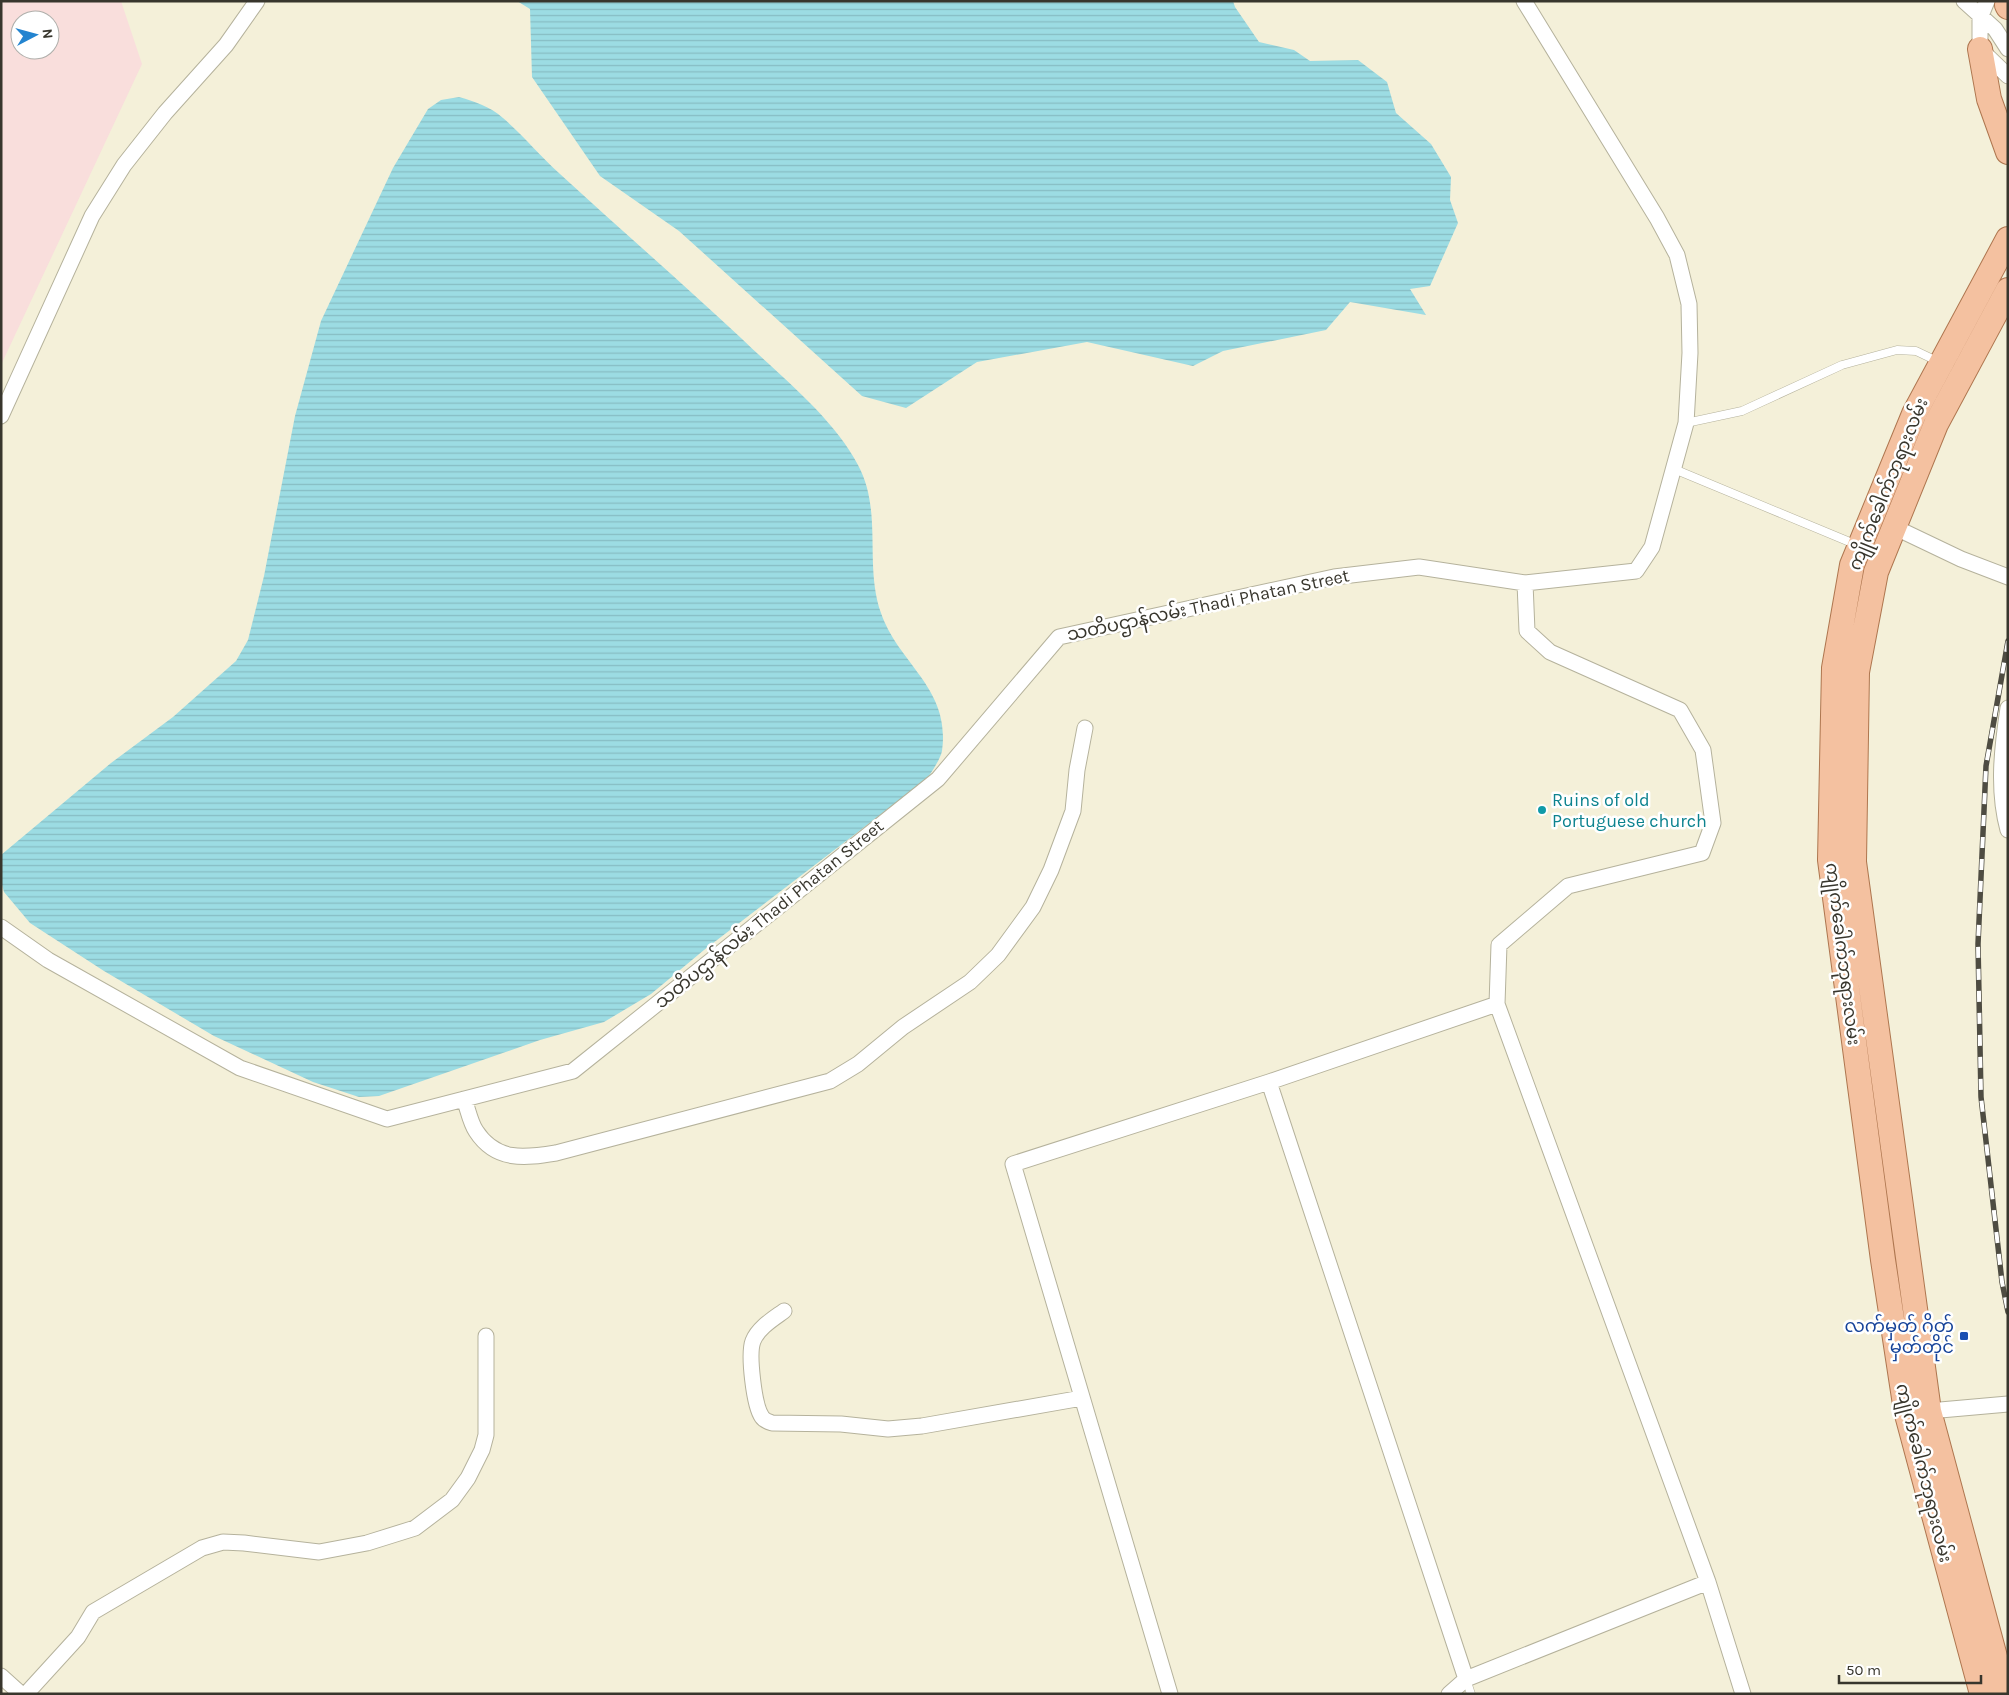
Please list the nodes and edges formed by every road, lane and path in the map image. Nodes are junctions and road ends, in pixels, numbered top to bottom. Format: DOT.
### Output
graph roads {
  1 [pos="257,1"];
  2 [pos="1524,1"];
  3 [pos="1964,1"];
  4 [pos="1988,1"];
  5 [pos="2008,5"];
  6 [pos="1980,18"];
  7 [pos="1994,29"];
  8 [pos="1980,49"];
  9 [pos="2008,49"];
  10 [pos="2008,76"];
  11 [pos="2008,152"];
  12 [pos="2008,239"];
  13 [pos="2008,290"];
  14 [pos="2000,318"];
  15 [pos="1941,363"];
  16 [pos="1,416"];
  17 [pos="1686,423"];
  18 [pos="1674,469"];
  19 [pos="1894,527"];
  20 [pos="1860,546"];
  21 [pos="2008,577"];
  22 [pos="1525,583"];
  23 [pos="2008,708"];
  24 [pos="1085,728"];
  25 [pos="2008,830"];
  26 [pos="1,927"];
  27 [pos="1497,1004"];
  28 [pos="1270,1082"];
  29 [pos="464,1099"];
  30 [pos="784,1311"];
  31 [pos="486,1336"];
  32 [pos="1082,1398"];
  33 [pos="2008,1404"];
  34 [pos="1930,1411"];
  35 [pos="1708,1582"];
  36 [pos="1,1676"];
  37 [pos="1469,1687"];
  38 [pos="21,1694"];
  39 [pos="26,1694"];
  40 [pos="1170,1694"];
  41 [pos="1449,1694"];
  42 [pos="1743,1694"];
  43 [pos="1982,1694"];
  44 [pos="2005,1694"];
  1 -- 16 [label="street"];
  2 -- 17 [label="street"];
  3 -- 6 [label="street"];
  4 -- 6 [label="street"];
  5 -- 7 [label="street"];
  6 -- 7 [label="street"];
  6 -- 8 [label="street"];
  7 -- 9 [label="street"];
  8 -- 10 [label="street"];
  8 -- 11 [label="main road"];
  12 -- 15 [label="main road, ကျိုက်ခေါက်ဘုရားလမ်း"];
  13 -- 14 [label="main road, ကျိုက်ခေါက်ဘုရားလမ်း"];
  14 -- 19 [label="main road, ကျိုက်ခေါက်ဘုရားလမ်း"];
  15 -- 17 [label="lane"];
  15 -- 20 [label="main road, ကျိုက်ခေါက်ဘုရားလမ်း"];
  17 -- 18 [label="street"];
  18 -- 20 [label="lane"];
  18 -- 22 [label="street, သတိပဌာန်လမ်း Thadi Phatan Street"];
  19 -- 21 [label="street"];
  19 -- 34 [label="main road, ကျိုက်ခေါက်ဘုရားလမ်း"];
  20 -- 43 [label="main road, ကျိုက်ခေါက်ဘုရားလမ်း"];
  22 -- 27 [label="street"];
  22 -- 29 [label="street, သတိပဌာန်လမ်း Thadi Phatan Street"];
  23 -- 25 [label="street"];
  24 -- 29 [label="street"];
  26 -- 29 [label="street, သတိပဌာန်လမ်း Thadi Phatan Street"];
  27 -- 28 [label="street"];
  27 -- 35 [label="street"];
  28 -- 32 [label="street"];
  28 -- 37 [label="street"];
  30 -- 32 [label="street"];
  31 -- 39 [label="street"];
  32 -- 40 [label="street"];
  33 -- 34 [label="street"];
  34 -- 44 [label="main road, ကျိုက်ခေါက်ဘုရားလမ်း"];
  35 -- 37 [label="street"];
  35 -- 42 [label="street"];
  36 -- 38 [label="street"];
  37 -- 41 [label="street"];
}
